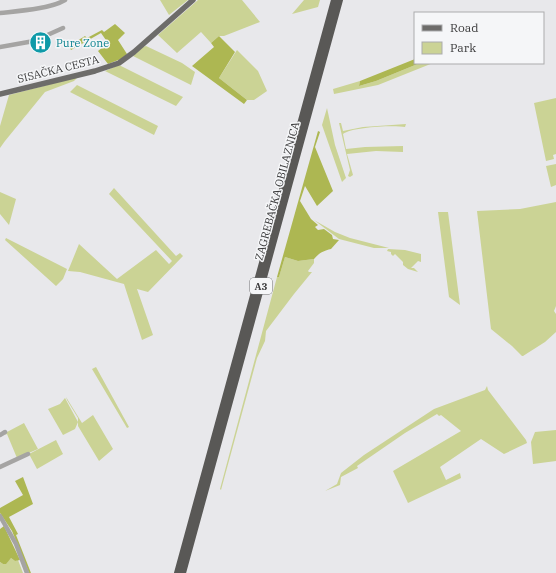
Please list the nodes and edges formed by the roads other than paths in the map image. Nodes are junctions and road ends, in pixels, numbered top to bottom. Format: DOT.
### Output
graph roads {
  1 [pos="65,0"];
  2 [pos="193,0"];
  3 [pos="334,0"];
  4 [pos="340,0"];
  5 [pos="0,13"];
  6 [pos="63,28"];
  7 [pos="0,47"];
  8 [pos="0,94"];
  9 [pos="5,432"];
  10 [pos="0,435"];
  11 [pos="28,454"];
  12 [pos="0,467"];
  13 [pos="0,516"];
  14 [pos="27,573"];
  15 [pos="176,573"];
  16 [pos="183,573"];
  1 -- 5 [label="street"];
  2 -- 8 [label="main road, SISAČKA CESTA"];
  3 -- 15 [label="highway, ZAGREBAČKA OBILAZNICA / A3"];
  4 -- 16 [label="highway, ZAGREBAČKA OBILAZNICA / A3"];
  6 -- 7 [label="street"];
  9 -- 10 [label="street"];
  11 -- 12 [label="street"];
  13 -- 14 [label="street"];
}
